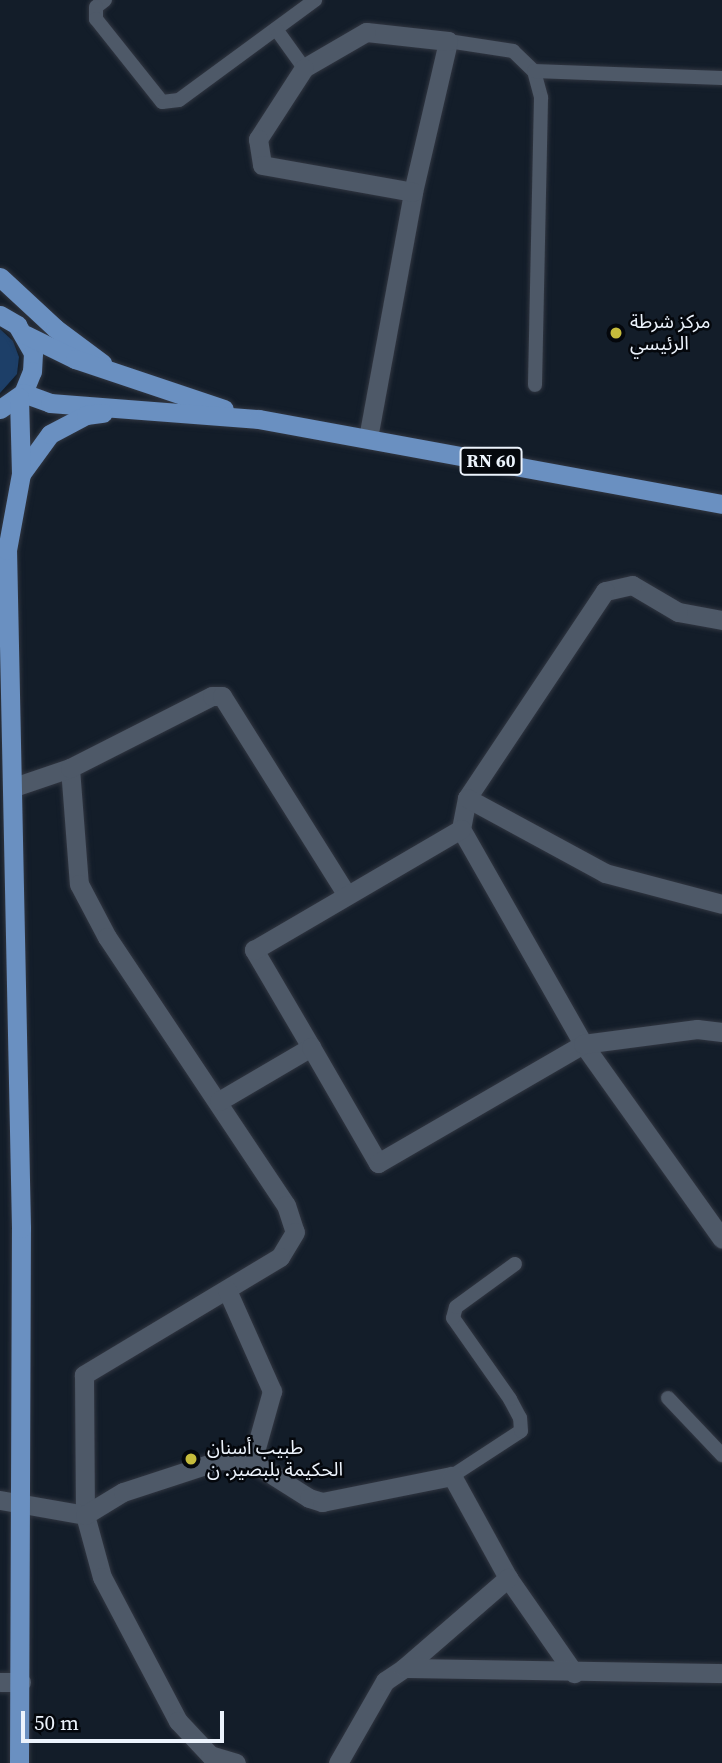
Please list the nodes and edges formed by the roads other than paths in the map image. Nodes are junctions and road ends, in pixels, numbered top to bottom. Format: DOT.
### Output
graph roads {
  1 [pos="105,0"];
  2 [pos="308,2"];
  3 [pos="276,29"];
  4 [pos="448,41"];
  5 [pos="304,68"];
  6 [pos="534,71"];
  7 [pos="722,78"];
  8 [pos="414,192"];
  9 [pos="0,277"];
  10 [pos="0,301"];
  11 [pos="14,325"];
  12 [pos="108,367"];
  13 [pos="535,385"];
  14 [pos="21,395"];
  15 [pos="0,409"];
  16 [pos="130,409"];
  17 [pos="259,419"];
  18 [pos="368,438"];
  19 [pos="21,474"];
  20 [pos="722,504"];
  21 [pos="722,620"];
  22 [pos="70,768"];
  23 [pos="14,788"];
  24 [pos="467,798"];
  25 [pos="461,829"];
  26 [pos="347,895"];
  27 [pos="722,904"];
  28 [pos="722,1032"];
  29 [pos="583,1044"];
  30 [pos="311,1047"];
  31 [pos="219,1101"];
  32 [pos="722,1238"];
  33 [pos="515,1264"];
  34 [pos="227,1290"];
  35 [pos="668,1398"];
  36 [pos="722,1455"];
  37 [pos="252,1462"];
  38 [pos="452,1476"];
  39 [pos="0,1500"];
  40 [pos="21,1503"];
  41 [pos="85,1515"];
  42 [pos="508,1578"];
  43 [pos="404,1668"];
  44 [pos="574,1673"];
  45 [pos="722,1673"];
  46 [pos="0,1682"];
  47 [pos="21,1682"];
  48 [pos="19,1763"];
  49 [pos="236,1763"];
  50 [pos="338,1763"];
  1 -- 3 [label="lane"];
  2 -- 3 [label="lane"];
  3 -- 5 [label="lane"];
  4 -- 5 [label="street"];
  4 -- 6 [label="lane"];
  4 -- 8 [label="street"];
  5 -- 8 [label="street"];
  6 -- 7 [label="lane"];
  6 -- 13 [label="lane"];
  8 -- 18 [label="street"];
  9 -- 12 [label="main road"];
  10 -- 11 [label="main road"];
  11 -- 12 [label="main road, RN 60"];
  11 -- 14 [label="main road"];
  12 -- 17 [label="main road, RN 60"];
  14 -- 15 [label="main road"];
  14 -- 16 [label="main road, RN 60"];
  14 -- 19 [label="main road"];
  16 -- 17 [label="main road, RN 60"];
  16 -- 19 [label="main road"];
  17 -- 18 [label="main road, RN 60"];
  18 -- 20 [label="main road, RN 60"];
  19 -- 23 [label="main road"];
  21 -- 24 [label="street"];
  22 -- 23 [label="street"];
  22 -- 26 [label="street"];
  22 -- 31 [label="street"];
  23 -- 40 [label="main road"];
  24 -- 25 [label="street"];
  24 -- 27 [label="street"];
  25 -- 26 [label="street"];
  25 -- 29 [label="street"];
  26 -- 30 [label="street"];
  28 -- 29 [label="street"];
  29 -- 30 [label="street"];
  29 -- 32 [label="street"];
  30 -- 31 [label="street"];
  31 -- 34 [label="street"];
  33 -- 38 [label="lane"];
  34 -- 37 [label="street"];
  34 -- 41 [label="street"];
  35 -- 36 [label="lane"];
  37 -- 38 [label="street"];
  37 -- 41 [label="street"];
  38 -- 42 [label="street"];
  39 -- 40 [label="street"];
  40 -- 41 [label="street"];
  40 -- 47 [label="main road"];
  41 -- 49 [label="street"];
  42 -- 43 [label="street"];
  42 -- 44 [label="street"];
  43 -- 44 [label="street"];
  43 -- 50 [label="street"];
  44 -- 45 [label="street"];
  46 -- 47 [label="street"];
  47 -- 48 [label="main road"];
}
